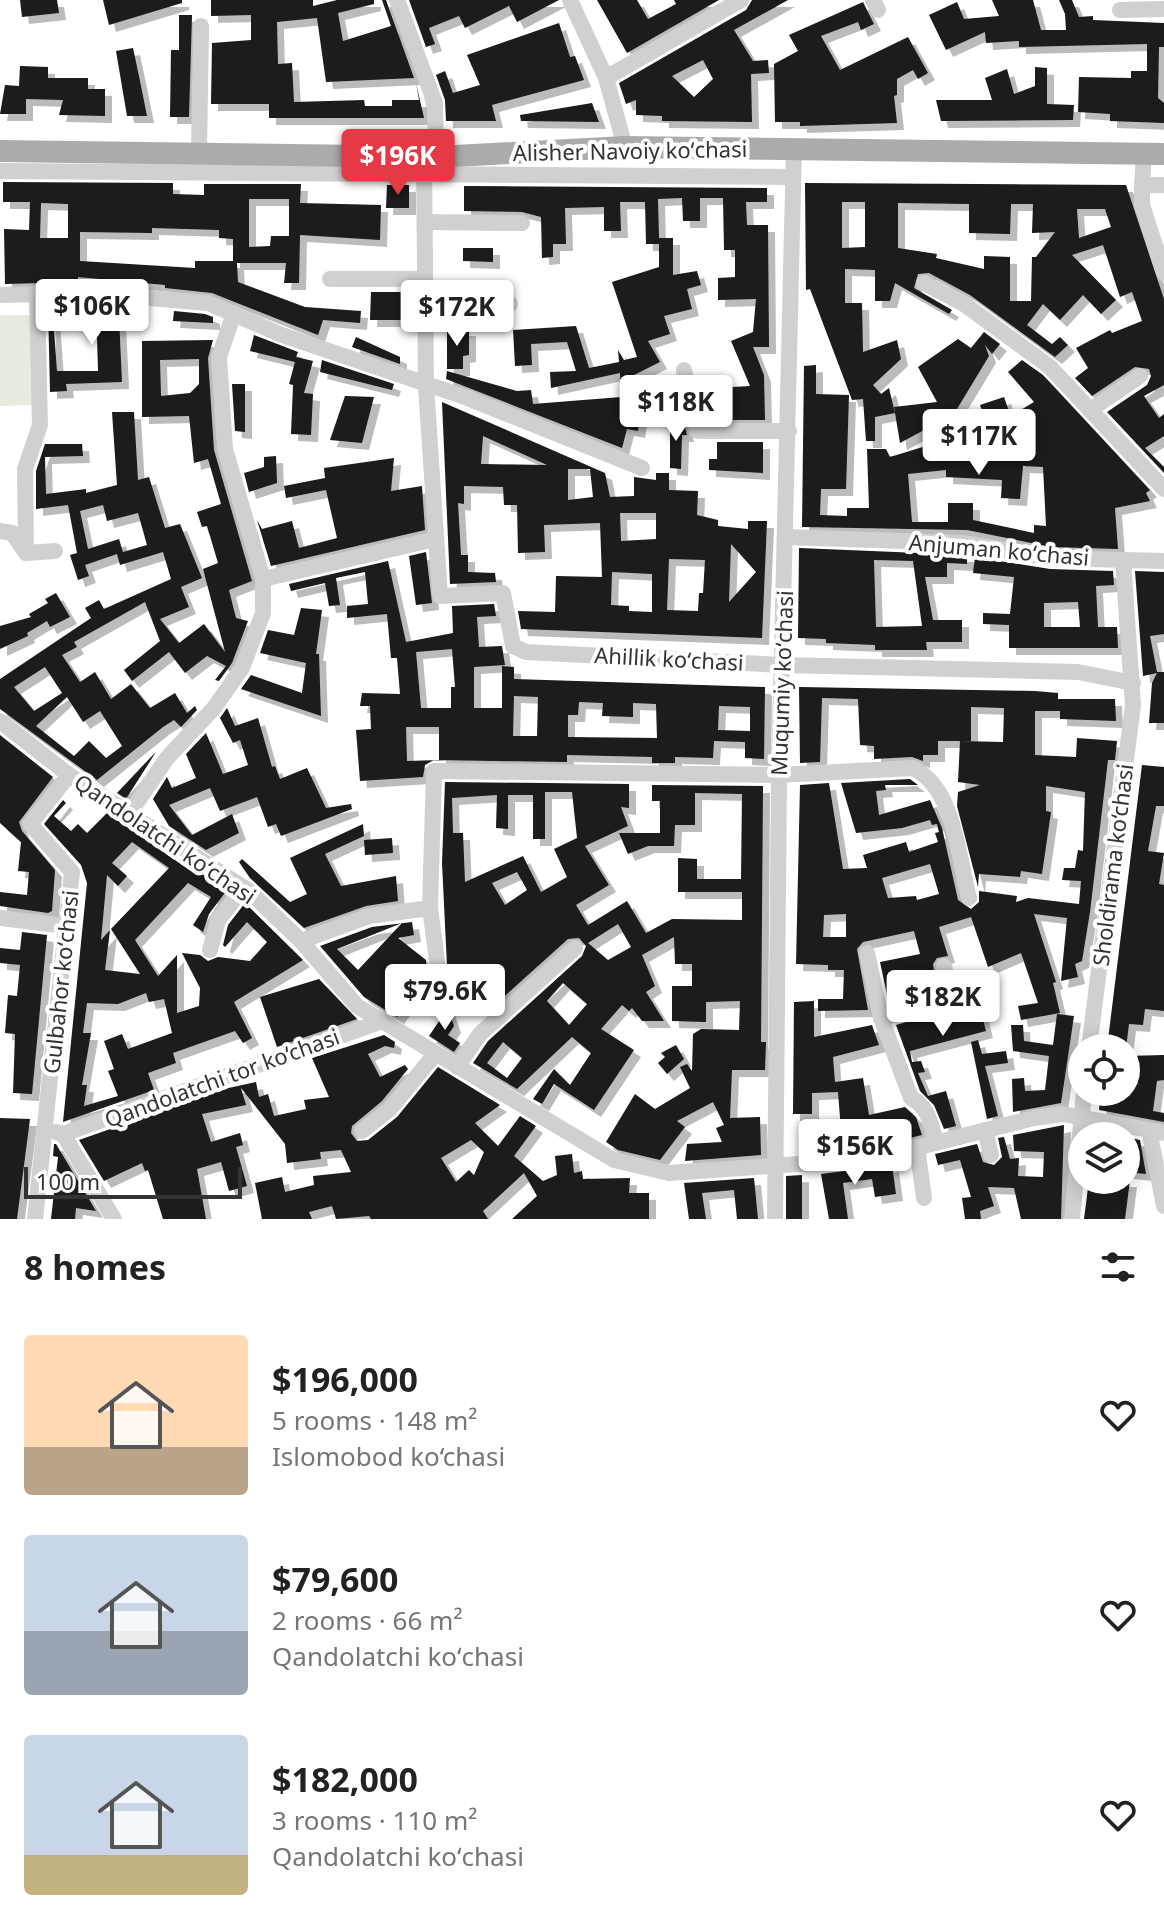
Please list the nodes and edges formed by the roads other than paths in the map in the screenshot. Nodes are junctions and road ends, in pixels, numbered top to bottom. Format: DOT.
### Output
graph roads {
  1 [pos="397,0"];
  2 [pos="570,0"];
  3 [pos="741,0"];
  4 [pos="1164,9"];
  5 [pos="1120,10"];
  6 [pos="201,26"];
  7 [pos="606,78"];
  8 [pos="625,147"];
  9 [pos="794,148"];
  10 [pos="0,151"];
  11 [pos="1154,154"];
  12 [pos="207,160"];
  13 [pos="428,163"];
  14 [pos="0,171"];
  15 [pos="793,177"];
  16 [pos="1142,185"];
  17 [pos="1164,185"];
  18 [pos="425,222"];
  19 [pos="522,223"];
  20 [pos="1164,273"];
  21 [pos="330,279"];
  22 [pos="425,279"];
  23 [pos="924,283"];
  24 [pos="1,295"];
  25 [pos="37,295"];
  26 [pos="425,304"];
  27 [pos="510,304"];
  28 [pos="234,313"];
  29 [pos="684,370"];
  30 [pos="1140,376"];
  31 [pos="426,386"];
  32 [pos="1090,410"];
  33 [pos="789,431"];
  34 [pos="642,468"];
  35 [pos="1164,489"];
  36 [pos="0,531"];
  37 [pos="786,537"];
  38 [pos="435,539"];
  39 [pos="55,551"];
  40 [pos="26,553"];
  41 [pos="1123,560"];
  42 [pos="1164,561"];
  43 [pos="263,579"];
  44 [pos="782,665"];
  45 [pos="1133,683"];
  46 [pos="0,721"];
  47 [pos="69,775"];
  48 [pos="779,775"];
  49 [pos="129,814"];
  50 [pos="243,888"];
  51 [pos="969,898"];
  52 [pos="430,908"];
  53 [pos="0,918"];
  54 [pos="66,926"];
  55 [pos="301,941"];
  56 [pos="575,948"];
  57 [pos="210,950"];
  58 [pos="867,953"];
  59 [pos="944,966"];
  60 [pos="439,976"];
  61 [pos="881,1018"];
  62 [pos="380,1022"];
  63 [pos="1091,1034"];
  64 [pos="435,1054"];
  65 [pos="457,1067"];
  66 [pos="1082,1106"];
  67 [pos="1080,1119"];
  68 [pos="45,1130"];
  69 [pos="985,1130"];
  70 [pos="362,1131"];
  71 [pos="1156,1131"];
  72 [pos="63,1134"];
  73 [pos="936,1143"];
  74 [pos="917,1147"];
  75 [pos="991,1155"];
  76 [pos="775,1165"];
  77 [pos="924,1198"];
  78 [pos="1164,1206"];
  79 [pos="35,1219"];
  80 [pos="114,1219"];
  81 [pos="775,1219"];
  82 [pos="1072,1219"];
  1 -- 13 [label="street"];
  2 -- 7 [label="street"];
  3 -- 7 [label="street"];
  4 -- 5 [label="street"];
  6 -- 12 [label="street"];
  7 -- 8 [label="street"];
  8 -- 9 [label="main road, Alisher Navoiy koʻchasi"];
  8 -- 13 [label="main road, Alisher Navoiy koʻchasi"];
  9 -- 11 [label="main road, Alisher Navoiy koʻchasi"];
  9 -- 15 [label="street, Muqumiy koʻchasi"];
  10 -- 12 [label="main road, Alisher Navoiy koʻchasi"];
  11 -- 16 [label="street"];
  12 -- 13 [label="main road, Alisher Navoiy koʻchasi"];
  12 -- 14 [label="street"];
  13 -- 15 [label="street"];
  13 -- 18 [label="street"];
  15 -- 33 [label="street, Muqumiy koʻchasi"];
  16 -- 17 [label="street"];
  16 -- 20 [label="street"];
  18 -- 19 [label="street"];
  18 -- 22 [label="street"];
  21 -- 22 [label="street"];
  22 -- 26 [label="street"];
  23 -- 32 [label="street"];
  24 -- 25 [label="street"];
  25 -- 28 [label="street"];
  25 -- 40 [label="street"];
  26 -- 27 [label="street"];
  26 -- 31 [label="street"];
  28 -- 31 [label="street"];
  28 -- 43 [label="street"];
  29 -- 33 [label="street"];
  30 -- 32 [label="street"];
  31 -- 34 [label="street"];
  31 -- 38 [label="street"];
  32 -- 35 [label="street"];
  33 -- 37 [label="street, Muqumiy koʻchasi"];
  36 -- 40 [label="street"];
  37 -- 41 [label="street, Anjuman koʻchasi"];
  37 -- 44 [label="street, Muqumiy koʻchasi"];
  38 -- 43 [label="street"];
  38 -- 44 [label="street, Ahillik koʻchasi"];
  39 -- 40 [label="street"];
  41 -- 42 [label="street, Anjuman koʻchasi"];
  41 -- 45 [label="street, Sholdirama ko‘chasi"];
  43 -- 49 [label="street"];
  44 -- 45 [label="street, Ahillik koʻchasi"];
  44 -- 48 [label="street, Muqumiy koʻchasi"];
  45 -- 63 [label="street, Sholdirama ko‘chasi"];
  46 -- 47 [label="street, Qandolatchi koʻchasi"];
  47 -- 49 [label="street, Qandolatchi koʻchasi"];
  47 -- 54 [label="street, Gulbahor koʻchasi"];
  48 -- 51 [label="street"];
  48 -- 52 [label="street"];
  48 -- 76 [label="street, Muqumiy koʻchasi"];
  49 -- 50 [label="street, Qandolatchi koʻchasi"];
  50 -- 55 [label="street, Qandolatchi koʻchasi"];
  50 -- 57 [label="street"];
  52 -- 55 [label="street"];
  52 -- 60 [label="street"];
  53 -- 54 [label="street"];
  54 -- 68 [label="street, Gulbahor koʻchasi"];
  55 -- 62 [label="street, Qandolatchi koʻchasi"];
  56 -- 65 [label="street"];
  58 -- 61 [label="street"];
  59 -- 61 [label="street"];
  61 -- 73 [label="street"];
  62 -- 64 [label="street, Qandolatchi koʻchasi"];
  62 -- 72 [label="street, Qandolatchi tor ko‘chasi"];
  64 -- 65 [label="street, Qandolatchi koʻchasi"];
  64 -- 70 [label="street"];
  65 -- 76 [label="street, Qandolatchi koʻchasi"];
  66 -- 67 [label="street"];
  67 -- 69 [label="street, Qandolatchi koʻchasi"];
  67 -- 71 [label="street, Qandolatchi koʻchasi"];
  67 -- 82 [label="street"];
  68 -- 72 [label="street"];
  68 -- 79 [label="street, Gulbahor koʻchasi"];
  69 -- 73 [label="street, Qandolatchi koʻchasi"];
  69 -- 75 [label="street"];
  71 -- 78 [label="street"];
  72 -- 80 [label="street"];
  73 -- 74 [label="street, Qandolatchi koʻchasi"];
  74 -- 76 [label="street, Qandolatchi koʻchasi"];
  74 -- 77 [label="street"];
  76 -- 81 [label="street, Muqumiy koʻchasi"];
}
